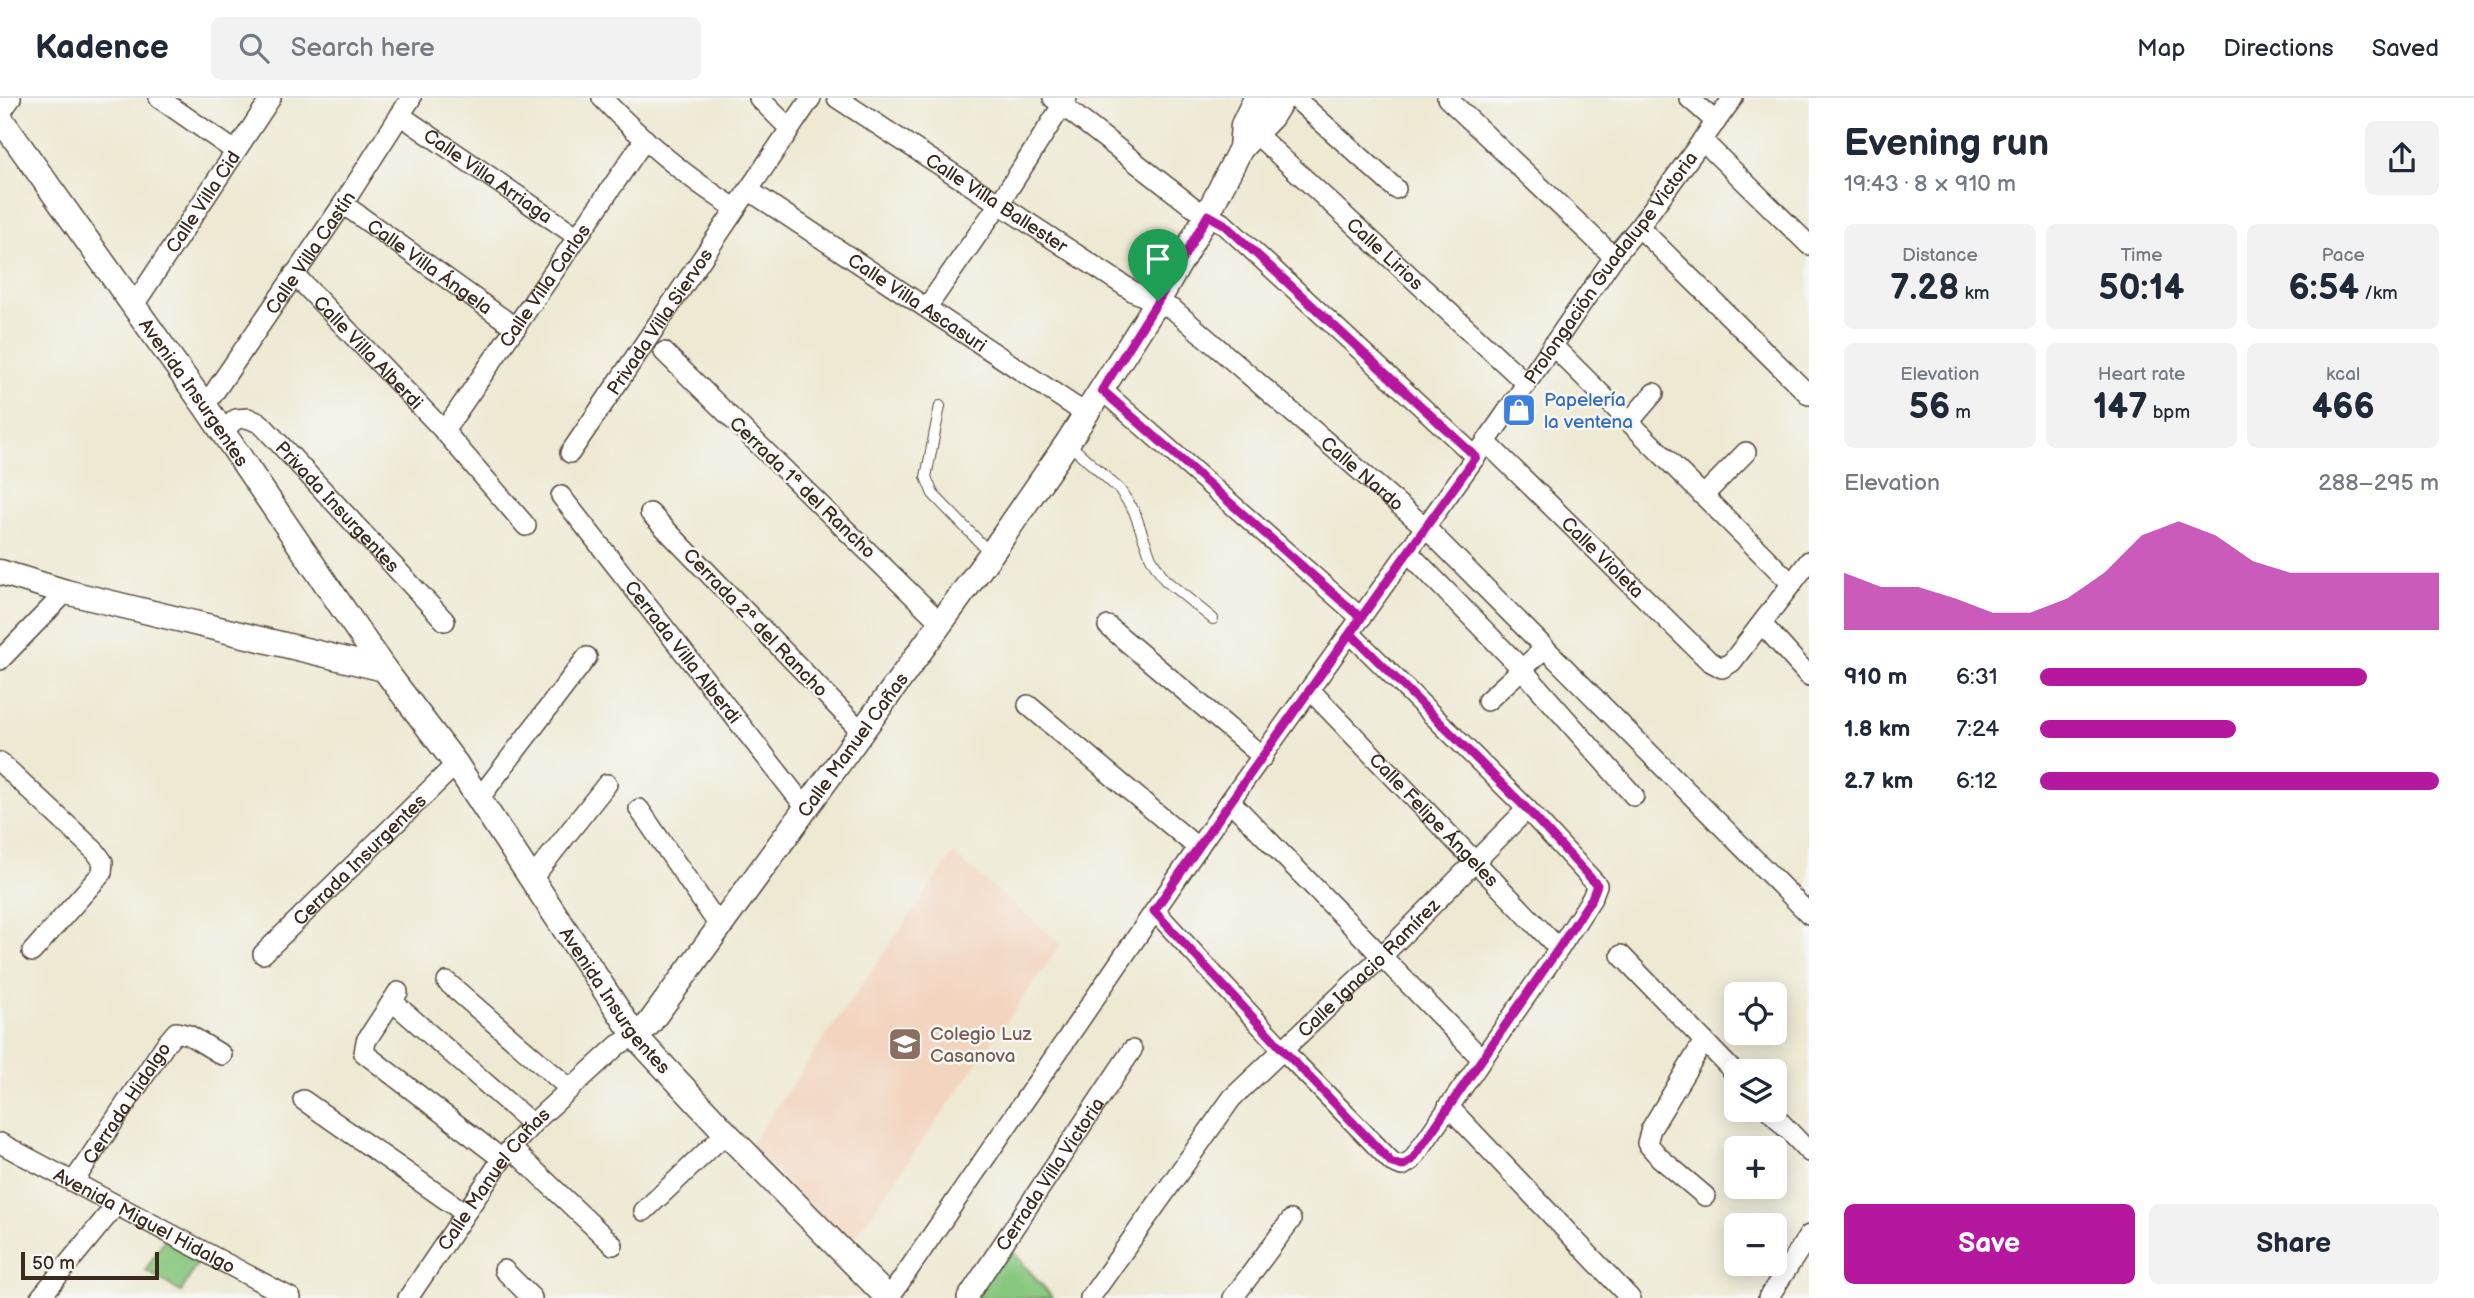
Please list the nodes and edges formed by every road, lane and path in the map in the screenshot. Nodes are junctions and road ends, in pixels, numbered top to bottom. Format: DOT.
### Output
graph roads {
  1 [pos="11,98"];
  2 [pos="159,98"];
  3 [pos="271,98"];
  4 [pos="411,98"];
  5 [pos="759,98"];
  6 [pos="811,98"];
  7 [pos="837,98"];
  8 [pos="1256,98"];
  9 [pos="1283,98"];
  10 [pos="1296,98"];
  11 [pos="1447,98"];
  12 [pos="1689,98"];
  13 [pos="1732,98"];
  14 [pos="602,99"];
  15 [pos="1061,100"];
  16 [pos="400,115"];
  17 [pos="0,116"];
  18 [pos="1716,122"];
  19 [pos="789,128"];
  20 [pos="1247,136"];
  21 [pos="645,139"];
  22 [pos="1702,140"];
  23 [pos="235,151"];
  24 [pos="1396,189"];
  25 [pos="750,191"];
  26 [pos="343,204"];
  27 [pos="999,204"];
  28 [pos="736,208"];
  29 [pos="1208,215"];
  30 [pos="1639,227"];
  31 [pos="578,237"];
  32 [pos="1809,245"];
  33 [pos="1614,257"];
  34 [pos="294,275"];
  35 [pos="1158,301"];
  36 [pos="134,304"];
  37 [pos="927,307"];
  38 [pos="516,328"];
  39 [pos="1553,346"];
  40 [pos="664,352"];
  41 [pos="1527,384"];
  42 [pos="1102,390"];
  43 [pos="1654,393"];
  44 [pos="1809,395"];
  45 [pos="205,406"];
  46 [pos="940,406"];
  47 [pos="1086,414"];
  48 [pos="1629,422"];
  49 [pos="444,431"];
  50 [pos="222,432"];
  51 [pos="1068,442"];
  52 [pos="1481,450"];
  53 [pos="1746,452"];
  54 [pos="570,453"];
  55 [pos="561,496"];
  56 [pos="1703,496"];
  57 [pos="650,513"];
  58 [pos="526,526"];
  59 [pos="1426,528"];
  60 [pos="1408,552"];
  61 [pos="991,554"];
  62 [pos="1809,561"];
  63 [pos="0,572"];
  64 [pos="1792,584"];
  65 [pos="66,592"];
  66 [pos="1213,619"];
  67 [pos="445,621"];
  68 [pos="941,623"];
  69 [pos="1762,624"];
  70 [pos="1108,626"];
  71 [pos="1356,626"];
  72 [pos="1544,649"];
  73 [pos="587,657"];
  74 [pos="0,660"];
  75 [pos="1521,668"];
  76 [pos="384,669"];
  77 [pos="1809,676"];
  78 [pos="1311,691"];
  79 [pos="1487,701"];
  80 [pos="1028,705"];
  81 [pos="861,731"];
  82 [pos="1263,757"];
  83 [pos="0,762"];
  84 [pos="456,764"];
  85 [pos="607,784"];
  86 [pos="1634,796"];
  87 [pos="478,800"];
  88 [pos="1230,801"];
  89 [pos="806,808"];
  90 [pos="639,809"];
  91 [pos="1527,809"];
  92 [pos="1198,848"];
  93 [pos="1474,861"];
  94 [pos="531,880"];
  95 [pos="1154,911"];
  96 [pos="1809,914"];
  97 [pos="720,927"];
  98 [pos="1559,948"];
  99 [pos="32,952"];
  100 [pos="262,954"];
  101 [pos="1621,955"];
  102 [pos="1381,957"];
  103 [pos="446,982"];
  104 [pos="635,1036"];
  105 [pos="1704,1041"];
  106 [pos="1132,1050"];
  107 [pos="1284,1051"];
  108 [pos="222,1055"];
  109 [pos="1481,1058"];
  110 [pos="1724,1062"];
  111 [pos="569,1088"];
  112 [pos="303,1100"];
  113 [pos="1448,1106"];
  114 [pos="1780,1122"];
  115 [pos="532,1124"];
  116 [pos="726,1133"];
  117 [pos="0,1143"];
  118 [pos="1809,1152"];
  119 [pos="507,1154"];
  120 [pos="74,1181"];
  121 [pos="1705,1196"];
  122 [pos="117,1205"];
  123 [pos="644,1211"];
  124 [pos="465,1213"];
  125 [pos="1291,1220"];
  126 [pos="1809,1235"];
  127 [pos="613,1245"];
  128 [pos="504,1270"];
  129 [pos="47,1296"];
  130 [pos="291,1298"];
  131 [pos="408,1298"];
  132 [pos="531,1298"];
  133 [pos="888,1298"];
  134 [pos="967,1298"];
  135 [pos="1090,1298"];
  136 [pos="1233,1298"];
  137 [pos="1630,1298"];
  138 [pos="1768,1298"];
  1 -- 17 [label="street"];
  2 -- 23 [label="street"];
  3 -- 23 [label="street, Calle Villa Cid"];
  4 -- 16 [label="street, Calle Villa Castín"];
  5 -- 19 [label="street"];
  6 -- 19 [label="street, Privada Villa Siervos"];
  7 -- 27 [label="street, Calle Villa Ballester"];
  8 -- 20 [label="street, Calle Manuel Cañas"];
  9 -- 20 [label="street, Calle Manuel Cañas"];
  10 -- 24 [label="street"];
  11 -- 33 [label="street"];
  12 -- 18 [label="street"];
  13 -- 18 [label="street, Prolongación Guadalupe Victoria"];
  14 -- 21 [label="street"];
  15 -- 27 [label="street"];
  15 -- 29 [label="street, Calle Violeta"];
  16 -- 26 [label="street, Calle Villa Castín"];
  16 -- 31 [label="street, Calle Villa Arriaga"];
  17 -- 36 [label="street, Avenida Insurgentes"];
  18 -- 22 [label="street, Prolongación Guadalupe Victoria"];
  19 -- 25 [label="street, Privada Villa Siervos"];
  20 -- 29 [label="street, Calle Manuel Cañas"];
  20 -- 41 [label="street, Calle Lirios"];
  21 -- 28 [label="street"];
  21 -- 31 [label="street, Calle Villa Carlos"];
  22 -- 30 [label="street, Prolongación Guadalupe Victoria"];
  22 -- 32 [label="street"];
  23 -- 36 [label="street, Calle Villa Cid"];
  25 -- 28 [label="street, Privada Villa Siervos"];
  25 -- 37 [label="street, Calle Villa Ascasuri"];
  26 -- 34 [label="street, Calle Villa Castín"];
  26 -- 38 [label="street, Calle Villa Ángela"];
  27 -- 35 [label="street, Calle Villa Ballester"];
  27 -- 37 [label="street"];
  28 -- 54 [label="street, Privada Villa Siervos"];
  29 -- 35 [label="street, Calle Manuel Cañas"];
  29 -- 52 [label="street, Calle Violeta"];
  30 -- 33 [label="street, Prolongación Guadalupe Victoria"];
  30 -- 44 [label="street"];
  31 -- 38 [label="street, Calle Villa Carlos"];
  33 -- 39 [label="street, Prolongación Guadalupe Victoria"];
  34 -- 45 [label="street, Calle Villa Castín"];
  34 -- 49 [label="street, Calle Villa Alberdi"];
  35 -- 42 [label="street, Calle Manuel Cañas"];
  35 -- 59 [label="street, Calle Nardo"];
  36 -- 45 [label="street, Avenida Insurgentes"];
  37 -- 47 [label="street, Calle Villa Ascasuri"];
  38 -- 49 [label="street, Calle Villa Carlos"];
  39 -- 41 [label="street, Prolongación Guadalupe Victoria"];
  39 -- 48 [label="street"];
  40 -- 68 [label="street, Cerrada 1ª del Rancho"];
  41 -- 52 [label="street, Prolongación Guadalupe Victoria"];
  42 -- 47 [label="street, Calle Manuel Cañas"];
  42 -- 71 [label="street"];
  43 -- 48 [label="street"];
  45 -- 50 [label="street, Avenida Insurgentes"];
  46 -- 61 [label="lane"];
  47 -- 51 [label="street, Calle Manuel Cañas"];
  48 -- 56 [label="street"];
  49 -- 58 [label="street, Calle Villa Alberdi"];
  50 -- 67 [label="street, Privada Insurgentes"];
  50 -- 76 [label="street, Avenida Insurgentes"];
  51 -- 61 [label="street, Calle Manuel Cañas"];
  51 -- 66 [label="lane"];
  52 -- 59 [label="street, Prolongación Guadalupe Victoria"];
  52 -- 69 [label="street, Calle Violeta"];
  53 -- 56 [label="street"];
  55 -- 89 [label="street, Cerrada Villa Alberdi"];
  56 -- 64 [label="street"];
  57 -- 81 [label="street, Cerrada 2ª del Rancho"];
  59 -- 60 [label="street, Prolongación Guadalupe Victoria"];
  59 -- 72 [label="street, Calle Nardo"];
  60 -- 71 [label="street, Prolongación Guadalupe Victoria"];
  60 -- 75 [label="street"];
  61 -- 68 [label="street, Calle Manuel Cañas"];
  62 -- 64 [label="street"];
  63 -- 65 [label="street"];
  64 -- 69 [label="street"];
  65 -- 74 [label="street"];
  65 -- 76 [label="street"];
  68 -- 81 [label="street, Calle Manuel Cañas"];
  69 -- 77 [label="street"];
  70 -- 82 [label="street"];
  71 -- 78 [label="street, Prolongación Guadalupe Victoria"];
  71 -- 91 [label="street"];
  72 -- 75 [label="street"];
  72 -- 96 [label="street, Calle Nardo"];
  73 -- 87 [label="street"];
  75 -- 79 [label="street"];
  75 -- 86 [label="street"];
  76 -- 84 [label="street, Avenida Insurgentes"];
  78 -- 82 [label="street, Prolongación Guadalupe Victoria"];
  78 -- 93 [label="street, Calle Felipe Ángeles"];
  80 -- 92 [label="street"];
  81 -- 89 [label="street, Calle Manuel Cañas"];
  82 -- 88 [label="street, Prolongación Guadalupe Victoria"];
  83 -- 99 [label="street"];
  84 -- 87 [label="street, Avenida Insurgentes"];
  84 -- 100 [label="street, Cerrada Insurgentes"];
  85 -- 94 [label="street"];
  87 -- 94 [label="street, Avenida Insurgentes"];
  88 -- 92 [label="street, Prolongación Guadalupe Victoria"];
  88 -- 102 [label="street"];
  89 -- 97 [label="street, Calle Manuel Cañas"];
  90 -- 97 [label="street"];
  91 -- 93 [label="street, Calle Ignacio Ramírez"];
  91 -- 98 [label="street"];
  92 -- 95 [label="street, Prolongación Guadalupe Victoria"];
  93 -- 98 [label="street, Calle Felipe Ángeles"];
  93 -- 102 [label="street, Calle Ignacio Ramírez"];
  94 -- 104 [label="street, Avenida Insurgentes"];
  95 -- 107 [label="street"];
  95 -- 133 [label="street, Prolongación Guadalupe Victoria"];
  97 -- 104 [label="street, Calle Manuel Cañas"];
  98 -- 109 [label="street"];
  101 -- 105 [label="street"];
  102 -- 107 [label="street, Calle Ignacio Ramírez"];
  102 -- 109 [label="street"];
  103 -- 111 [label="street"];
  104 -- 111 [label="street, Calle Manuel Cañas"];
  104 -- 116 [label="street, Avenida Insurgentes"];
  105 -- 110 [label="street"];
  105 -- 121 [label="street"];
  106 -- 134 [label="street, Cerrada Villa Victoria"];
  107 -- 113 [label="street"];
  107 -- 135 [label="street, Calle Ignacio Ramírez"];
  108 -- 120 [label="street, Cerrada Hidalgo"];
  109 -- 113 [label="street"];
  111 -- 115 [label="street, Calle Manuel Cañas"];
  112 -- 124 [label="street"];
  113 -- 137 [label="street"];
  114 -- 118 [label="street"];
  115 -- 119 [label="street, Calle Manuel Cañas"];
  115 -- 119 [label="street"];
  116 -- 123 [label="street"];
  116 -- 133 [label="street, Avenida Insurgentes"];
  117 -- 120 [label="street, Avenida Miguel Hidalgo"];
  119 -- 124 [label="street, Calle Manuel Cañas"];
  119 -- 127 [label="street"];
  120 -- 122 [label="street, Avenida Miguel Hidalgo"];
  122 -- 129 [label="street"];
  122 -- 130 [label="street, Avenida Miguel Hidalgo"];
  124 -- 131 [label="street, Calle Manuel Cañas"];
  125 -- 136 [label="street"];
  126 -- 138 [label="street"];
  128 -- 132 [label="street"];
}
